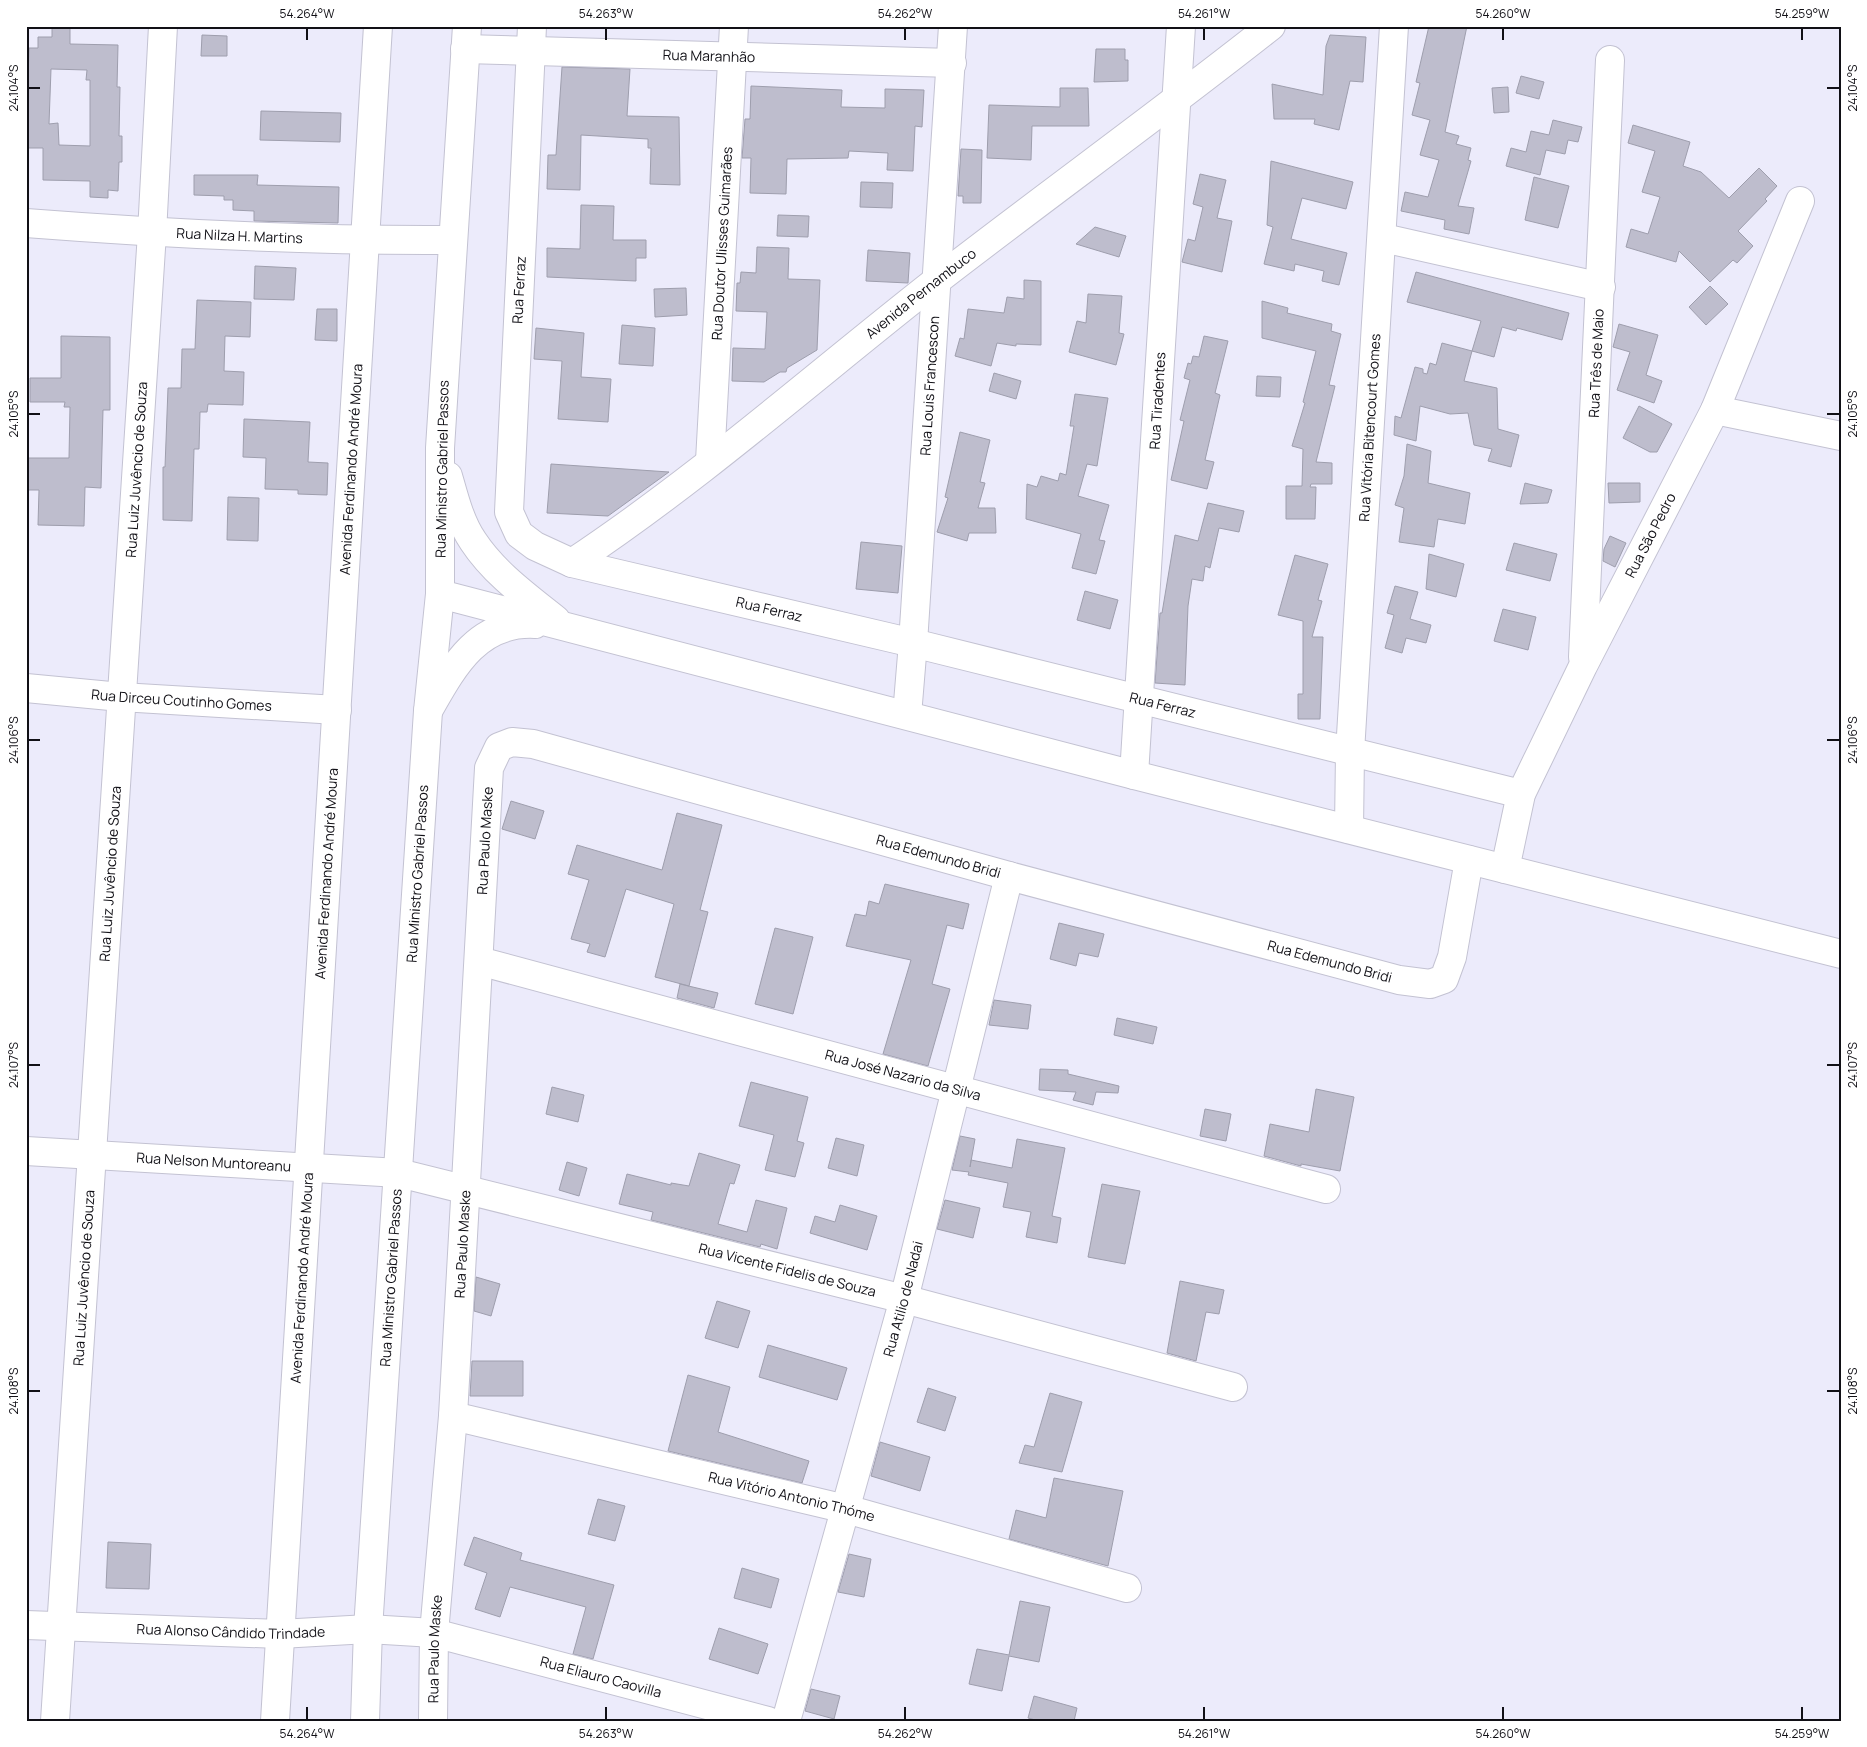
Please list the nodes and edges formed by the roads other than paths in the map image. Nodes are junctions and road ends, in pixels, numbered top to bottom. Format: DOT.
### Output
graph roads {
  1 [pos="163,26"];
  2 [pos="378,26"];
  3 [pos="734,26"];
  4 [pos="953,26"];
  5 [pos="1181,26"];
  6 [pos="1271,26"];
  7 [pos="1394,26"];
  8 [pos="466,38"];
  9 [pos="531,38"];
  10 [pos="732,57"];
  11 [pos="1610,60"];
  12 [pos="952,63"];
  13 [pos="1178,99"];
  14 [pos="1800,201"];
  15 [pos="26,223"];
  16 [pos="152,233"];
  17 [pos="1383,238"];
  18 [pos="366,240"];
  19 [pos="453,240"];
  20 [pos="937,280"];
  21 [pos="1601,287"];
  22 [pos="1715,410"];
  23 [pos="1841,436"];
  24 [pos="440,448"];
  25 [pos="710,461"];
  26 [pos="572,563"];
  27 [pos="440,594"];
  28 [pos="563,626"];
  29 [pos="914,643"];
  30 [pos="1583,666"];
  31 [pos="26,688"];
  32 [pos="121,697"];
  33 [pos="1140,700"];
  34 [pos="337,710"];
  35 [pos="428,711"];
  36 [pos="907,715"];
  37 [pos="1350,752"];
  38 [pos="488,768"];
  39 [pos="1134,775"];
  40 [pos="1520,794"];
  41 [pos="1349,829"];
  42 [pos="1469,860"];
  43 [pos="1505,869"];
  44 [pos="1010,876"];
  45 [pos="1841,954"];
  46 [pos="479,961"];
  47 [pos="956,1090"];
  48 [pos="26,1151"];
  49 [pos="92,1155"];
  50 [pos="308,1168"];
  51 [pos="399,1173"];
  52 [pos="466,1189"];
  53 [pos="1326,1190"];
  54 [pos="904,1299"];
  55 [pos="1233,1387"];
  56 [pos="453,1416"];
  57 [pos="846,1509"];
  58 [pos="1127,1588"];
  59 [pos="26,1625"];
  60 [pos="61,1627"];
  61 [pos="368,1629"];
  62 [pos="434,1633"];
  63 [pos="280,1634"];
  64 [pos="55,1721"];
  65 [pos="274,1721"];
  66 [pos="365,1721"];
  67 [pos="432,1721"];
  68 [pos="768,1721"];
  69 [pos="786,1721"];
  1 -- 16 [label="street, Rua Luiz Juvêncio de Souza"];
  2 -- 18 [label="street, Avenida Ferdinando André Moura"];
  3 -- 10 [label="street, Rua Doutor Ulisses Guimarães"];
  4 -- 12 [label="street, Rua Louis Francescon"];
  5 -- 13 [label="street, Rua Tiradentes"];
  6 -- 13 [label="street, Avenida Pernambuco"];
  7 -- 17 [label="street, Rua Vitória Bitencourt Gomes"];
  8 -- 9 [label="street, Rua Maranhão"];
  8 -- 19 [label="street, Rua Ministro Gabriel Passos"];
  9 -- 10 [label="street, Rua Maranhão"];
  9 -- 26 [label="street, Rua Ferraz"];
  10 -- 12 [label="street, Rua Maranhão"];
  10 -- 25 [label="street, Rua Doutor Ulisses Guimarães"];
  11 -- 21 [label="street, Rua Três de Maio"];
  12 -- 20 [label="street, Rua Louis Francescon"];
  13 -- 20 [label="street, Avenida Pernambuco"];
  13 -- 33 [label="street, Rua Tiradentes"];
  14 -- 22 [label="street, Rua São Pedro"];
  15 -- 16 [label="street, Rua Nilza H. Martins"];
  16 -- 18 [label="street, Rua Nilza H. Martins"];
  16 -- 32 [label="street, Rua Luiz Juvêncio de Souza"];
  17 -- 21 [label="street"];
  17 -- 37 [label="street, Rua Vitória Bitencourt Gomes"];
  18 -- 19 [label="street, Rua Nilza H. Martins"];
  18 -- 34 [label="street, Avenida Ferdinando André Moura"];
  19 -- 24 [label="street, Rua Ministro Gabriel Passos"];
  20 -- 25 [label="street, Avenida Pernambuco"];
  20 -- 29 [label="street, Rua Louis Francescon"];
  21 -- 30 [label="street, Rua Três de Maio"];
  22 -- 23 [label="street"];
  22 -- 30 [label="street, Rua São Pedro"];
  24 -- 27 [label="street, Rua Ministro Gabriel Passos"];
  24 -- 28 [label="street"];
  25 -- 26 [label="street, Avenida Pernambuco"];
  26 -- 29 [label="street, Rua Ferraz"];
  27 -- 28 [label="street"];
  27 -- 35 [label="street, Rua Ministro Gabriel Passos"];
  28 -- 35 [label="street"];
  28 -- 36 [label="street"];
  29 -- 33 [label="street, Rua Ferraz"];
  29 -- 36 [label="street, Rua Louis Francescon"];
  30 -- 40 [label="street, Rua São Pedro"];
  31 -- 32 [label="street, Rua Dirceu Coutinho Gomes"];
  32 -- 34 [label="street, Rua Dirceu Coutinho Gomes"];
  32 -- 49 [label="street, Rua Luiz Juvêncio de Souza"];
  33 -- 37 [label="street, Rua Ferraz"];
  33 -- 39 [label="street, Rua Tiradentes"];
  34 -- 50 [label="street, Avenida Ferdinando André Moura"];
  35 -- 51 [label="street, Rua Ministro Gabriel Passos"];
  36 -- 39 [label="street"];
  37 -- 40 [label="street, Rua Ferraz"];
  37 -- 41 [label="street, Rua Vitória Bitencourt Gomes"];
  38 -- 44 [label="street, Rua Edemundo Bridi"];
  38 -- 46 [label="street, Rua Paulo Maske"];
  39 -- 41 [label="street"];
  40 -- 43 [label="street, Rua São Pedro"];
  41 -- 42 [label="street"];
  42 -- 43 [label="street"];
  42 -- 44 [label="street, Rua Edemundo Bridi"];
  43 -- 45 [label="street"];
  44 -- 47 [label="street, Rua Atilio de Nadai"];
  46 -- 47 [label="street, Rua José Nazario da Silva"];
  46 -- 52 [label="street, Rua Paulo Maske"];
  47 -- 53 [label="street, Rua José Nazario da Silva"];
  47 -- 54 [label="street, Rua Atilio de Nadai"];
  48 -- 49 [label="street, Rua Nelson Muntoreanu"];
  49 -- 50 [label="street, Rua Nelson Muntoreanu"];
  49 -- 60 [label="street, Rua Luiz Juvêncio de Souza"];
  50 -- 51 [label="street, Rua Nelson Muntoreanu"];
  50 -- 63 [label="street, Avenida Ferdinando André Moura"];
  51 -- 52 [label="street, Rua Vicente Fidelis de Souza"];
  51 -- 61 [label="street, Rua Ministro Gabriel Passos"];
  52 -- 54 [label="street, Rua Vicente Fidelis de Souza"];
  52 -- 56 [label="street, Rua Paulo Maske"];
  54 -- 55 [label="street, Rua Vicente Fidelis de Souza"];
  54 -- 57 [label="street, Rua Atilio de Nadai"];
  56 -- 57 [label="street, Rua Vitório Antonio Thóme"];
  56 -- 62 [label="street, Rua Paulo Maske"];
  57 -- 58 [label="street, Rua Vitório Antonio Thóme"];
  57 -- 69 [label="street, Rua Atilio de Nadai"];
  59 -- 60 [label="street, Rua Alonso Cândido Trindade"];
  60 -- 63 [label="street, Rua Alonso Cândido Trindade"];
  60 -- 64 [label="street, Rua Luiz Juvêncio de Souza"];
  61 -- 62 [label="street, Rua Alonso Cândido Trindade"];
  61 -- 63 [label="street, Rua Alonso Cândido Trindade"];
  61 -- 66 [label="street, Rua Ministro Gabriel Passos"];
  62 -- 67 [label="street, Rua Paulo Maske"];
  62 -- 68 [label="street, Rua Eliauro Caovilla"];
  63 -- 65 [label="street, Avenida Ferdinando André Moura"];
}
